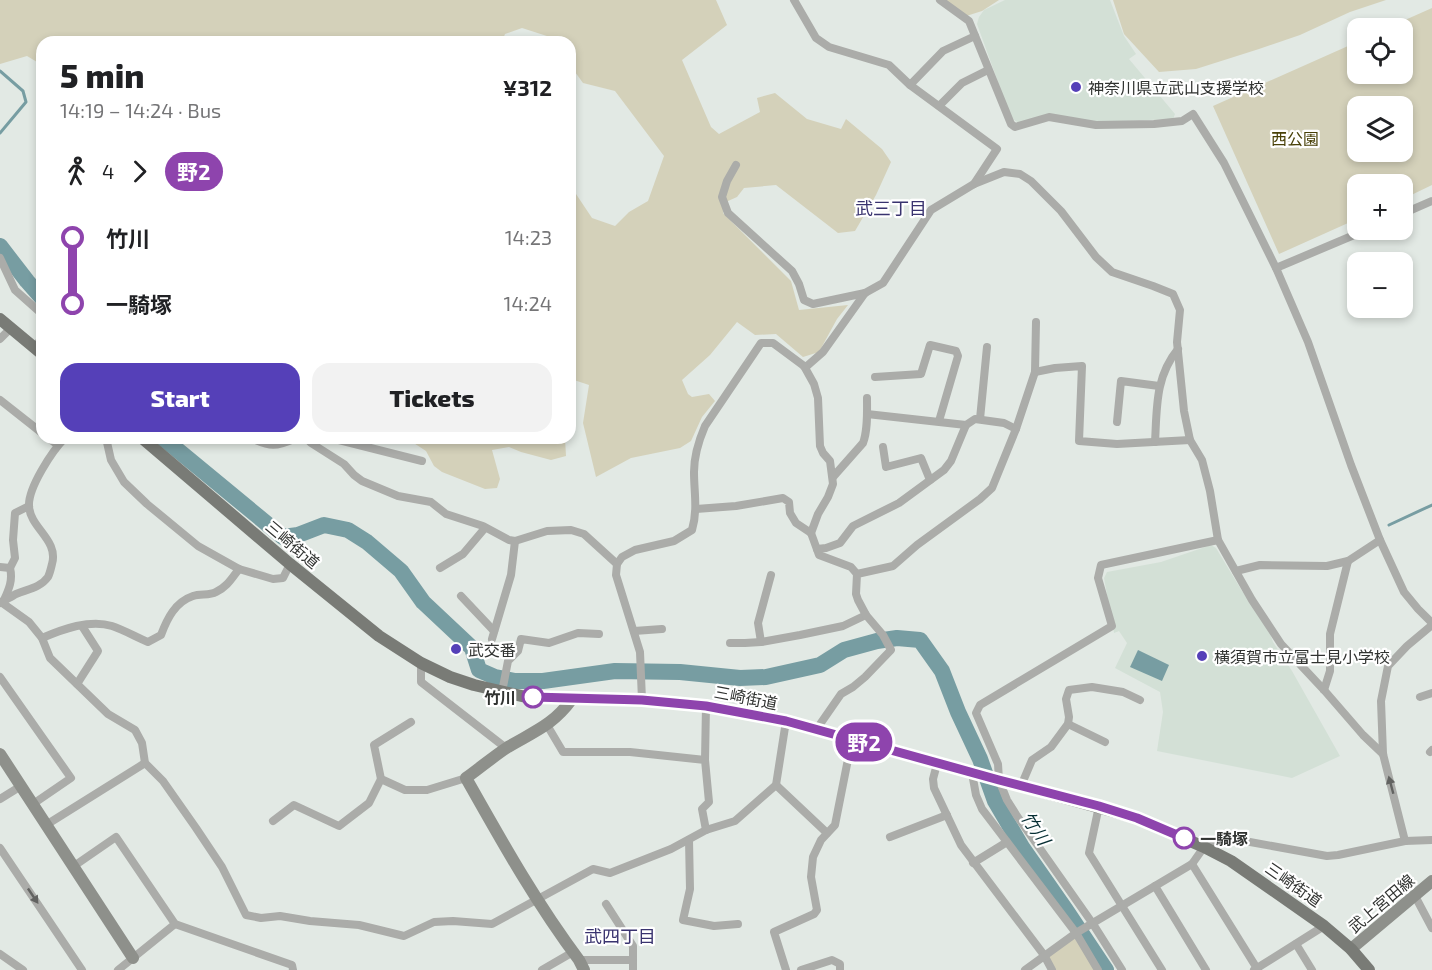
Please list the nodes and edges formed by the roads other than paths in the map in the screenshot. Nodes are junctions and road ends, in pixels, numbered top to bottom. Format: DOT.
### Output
graph roads {
  1 [pos="794,0"];
  2 [pos="940,0"];
  3 [pos="975,36"];
  4 [pos="988,70"];
  5 [pos="910,85"];
  6 [pos="939,106"];
  7 [pos="736,165"];
  8 [pos="974,184"];
  9 [pos="1432,201"];
  10 [pos="1413,209"];
  11 [pos="1347,238"];
  12 [pos="0,258"];
  13 [pos="1276,268"];
  14 [pos="865,293"];
  15 [pos="36,309"];
  16 [pos="0,319"];
  17 [pos="1036,322"];
  18 [pos="11,328"];
  19 [pos="0,339"];
  20 [pos="987,347"];
  21 [pos="36,349"];
  22 [pos="1178,349"];
  23 [pos="804,366"];
  24 [pos="1035,372"];
  25 [pos="875,377"];
  26 [pos="1159,386"];
  27 [pos="867,398"];
  28 [pos="0,400"];
  29 [pos="867,414"];
  30 [pos="980,419"];
  31 [pos="939,422"];
  32 [pos="1117,422"];
  33 [pos="966,425"];
  34 [pos="36,428"];
  35 [pos="1016,429"];
  36 [pos="1190,440"];
  37 [pos="1155,442"];
  38 [pos="107,444"];
  39 [pos="149,444"];
  40 [pos="263,444"];
  41 [pos="283,444"];
  42 [pos="313,444"];
  43 [pos="356,444"];
  44 [pos="57,445"];
  45 [pos="883,447"];
  46 [pos="422,460"];
  47 [pos="832,477"];
  48 [pos="930,480"];
  49 [pos="29,506"];
  50 [pos="696,509"];
  51 [pos="485,528"];
  52 [pos="811,533"];
  53 [pos="1218,540"];
  54 [pos="1380,540"];
  55 [pos="515,541"];
  56 [pos="817,549"];
  57 [pos="1348,561"];
  58 [pos="290,564"];
  59 [pos="618,564"];
  60 [pos="0,567"];
  61 [pos="10,568"];
  62 [pos="239,568"];
  63 [pos="440,568"];
  64 [pos="1236,571"];
  65 [pos="856,574"];
  66 [pos="771,575"];
  67 [pos="461,596"];
  68 [pos="2,602"];
  69 [pos="866,615"];
  70 [pos="1432,624"];
  71 [pos="82,626"];
  72 [pos="662,629"];
  73 [pos="634,631"];
  74 [pos="599,634"];
  75 [pos="42,638"];
  76 [pos="761,642"];
  77 [pos="730,643"];
  78 [pos="421,663"];
  79 [pos="0,677"];
  80 [pos="77,684"];
  81 [pos="1324,690"];
  82 [pos="502,692"];
  83 [pos="1432,693"];
  84 [pos="1420,697"];
  85 [pos="572,699"];
  86 [pos="642,700"];
  87 [pos="1140,700"];
  88 [pos="706,706"];
  89 [pos="786,721"];
  90 [pos="411,722"];
  91 [pos="1068,724"];
  92 [pos="547,725"];
  93 [pos="816,730"];
  94 [pos="852,739"];
  95 [pos="1105,742"];
  96 [pos="506,748"];
  97 [pos="0,754"];
  98 [pos="1383,754"];
  99 [pos="705,760"];
  100 [pos="145,763"];
  101 [pos="937,764"];
  102 [pos="975,773"];
  103 [pos="466,778"];
  104 [pos="381,779"];
  105 [pos="999,780"];
  106 [pos="776,785"];
  107 [pos="21,786"];
  108 [pos="1021,786"];
  109 [pos="0,800"];
  110 [pos="33,804"];
  111 [pos="1099,806"];
  112 [pos="947,816"];
  113 [pos="273,821"];
  114 [pos="46,825"];
  115 [pos="706,830"];
  116 [pos="827,833"];
  117 [pos="890,837"];
  118 [pos="689,840"];
  119 [pos="1432,840"];
  120 [pos="1405,841"];
  121 [pos="1007,842"];
  122 [pos="1204,847"];
  123 [pos="0,848"];
  124 [pos="973,863"];
  125 [pos="1192,864"];
  126 [pos="74,866"];
  127 [pos="1432,881"];
  128 [pos="1155,886"];
  129 [pos="1415,896"];
  130 [pos="538,900"];
  131 [pos="606,904"];
  132 [pos="1122,906"];
  133 [pos="175,924"];
  134 [pos="738,924"];
  135 [pos="1093,924"];
  136 [pos="1324,926"];
  137 [pos="1432,928"];
  138 [pos="1076,933"];
  139 [pos="1296,944"];
  140 [pos="1351,949"];
  141 [pos="0,954"];
  142 [pos="1044,956"];
  143 [pos="134,958"];
  144 [pos="633,960"];
  145 [pos="579,961"];
  146 [pos="1257,969"];
  147 [pos="23,970"];
  148 [pos="82,970"];
  149 [pos="118,970"];
  150 [pos="293,970"];
  151 [pos="542,970"];
  152 [pos="633,970"];
  153 [pos="786,970"];
  154 [pos="801,970"];
  155 [pos="840,970"];
  156 [pos="1025,970"];
  157 [pos="1053,970"];
  158 [pos="1098,970"];
  159 [pos="1122,970"];
  160 [pos="1162,970"];
  161 [pos="1206,970"];
  162 [pos="1312,970"];
  163 [pos="1369,970"];
  1 -- 5 [label="street"];
  2 -- 3 [label="street"];
  3 -- 4 [label="street"];
  3 -- 5 [label="street"];
  4 -- 6 [label="street"];
  4 -- 13 [label="street"];
  5 -- 6 [label="street"];
  6 -- 8 [label="street"];
  7 -- 14 [label="street"];
  8 -- 14 [label="street"];
  8 -- 22 [label="street"];
  9 -- 10 [label="street"];
  11 -- 13 [label="street"];
  12 -- 15 [label="street"];
  13 -- 54 [label="street"];
  14 -- 23 [label="street"];
  16 -- 18 [label="main road"];
  17 -- 24 [label="street"];
  18 -- 19 [label="street"];
  18 -- 21 [label="main road"];
  20 -- 30 [label="street"];
  22 -- 26 [label="street"];
  22 -- 36 [label="street"];
  23 -- 47 [label="street"];
  23 -- 50 [label="street"];
  24 -- 35 [label="street"];
  24 -- 37 [label="street"];
  25 -- 31 [label="street"];
  26 -- 32 [label="street"];
  26 -- 37 [label="street"];
  27 -- 29 [label="street"];
  28 -- 34 [label="street"];
  29 -- 31 [label="street"];
  29 -- 47 [label="street"];
  30 -- 33 [label="street"];
  30 -- 35 [label="street"];
  31 -- 33 [label="street"];
  33 -- 48 [label="street"];
  35 -- 65 [label="street"];
  36 -- 37 [label="street"];
  36 -- 53 [label="street"];
  38 -- 62 [label="street"];
  39 -- 58 [label="main road, 三崎街道"];
  40 -- 41 [label="street"];
  42 -- 51 [label="street"];
  43 -- 46 [label="street"];
  44 -- 49 [label="street"];
  45 -- 48 [label="street"];
  47 -- 52 [label="street"];
  48 -- 56 [label="street"];
  49 -- 61 [label="street"];
  49 -- 68 [label="street"];
  50 -- 52 [label="street"];
  50 -- 59 [label="street"];
  51 -- 55 [label="street"];
  51 -- 63 [label="street"];
  52 -- 56 [label="street"];
  53 -- 64 [label="street"];
  53 -- 105 [label="street"];
  54 -- 57 [label="street"];
  54 -- 70 [label="street"];
  55 -- 59 [label="street"];
  55 -- 67 [label="street"];
  56 -- 65 [label="street"];
  57 -- 64 [label="street"];
  57 -- 81 [label="street"];
  58 -- 62 [label="street"];
  58 -- 78 [label="main road, 三崎街道"];
  59 -- 73 [label="street"];
  60 -- 61 [label="street"];
  61 -- 68 [label="street"];
  62 -- 71 [label="street"];
  64 -- 81 [label="street"];
  65 -- 69 [label="street"];
  66 -- 76 [label="street"];
  68 -- 75 [label="street"];
  69 -- 76 [label="street"];
  69 -- 93 [label="street"];
  70 -- 98 [label="street"];
  71 -- 75 [label="street"];
  71 -- 80 [label="street"];
  72 -- 73 [label="street"];
  73 -- 86 [label="street"];
  74 -- 82 [label="street"];
  75 -- 80 [label="street"];
  76 -- 77 [label="street"];
  78 -- 82 [label="main road, 三崎街道"];
  78 -- 96 [label="street"];
  79 -- 110 [label="street"];
  80 -- 100 [label="street"];
  81 -- 98 [label="street"];
  82 -- 85 [label="main road, 三崎街道"];
  83 -- 84 [label="street"];
  85 -- 86 [label="main road, 三崎街道"];
  85 -- 92 [label="street"];
  86 -- 88 [label="main road, 三崎街道"];
  87 -- 91 [label="street"];
  88 -- 89 [label="main road, 三崎街道"];
  88 -- 99 [label="street"];
  89 -- 93 [label="main road, 三崎街道"];
  89 -- 106 [label="street"];
  90 -- 104 [label="street"];
  91 -- 95 [label="street"];
  91 -- 108 [label="street"];
  92 -- 96 [label="street"];
  92 -- 99 [label="street"];
  93 -- 94 [label="main road, 三崎街道"];
  94 -- 101 [label="main road, 三崎街道"];
  94 -- 116 [label="street"];
  96 -- 103 [label="street"];
  97 -- 107 [label="street"];
  120 -- 98 [label="street, one-way"];
  99 -- 115 [label="street"];
  100 -- 114 [label="street"];
  100 -- 130 [label="street"];
  101 -- 102 [label="main road, 三崎街道"];
  101 -- 112 [label="street"];
  102 -- 105 [label="main road, 三崎街道"];
  102 -- 121 [label="street"];
  103 -- 104 [label="street"];
  103 -- 130 [label="street"];
  104 -- 113 [label="street"];
  105 -- 108 [label="main road, 三崎街道"];
  105 -- 135 [label="street"];
  106 -- 115 [label="street"];
  106 -- 116 [label="street"];
  107 -- 109 [label="street"];
  107 -- 110 [label="street"];
  108 -- 111 [label="main road, 三崎街道"];
  110 -- 114 [label="street"];
  111 -- 122 [label="main road, 三崎街道"];
  111 -- 132 [label="street"];
  112 -- 117 [label="street"];
  112 -- 124 [label="street"];
  114 -- 126 [label="street"];
  115 -- 118 [label="street"];
  116 -- 153 [label="street"];
  118 -- 130 [label="street"];
  118 -- 134 [label="street"];
  119 -- 120 [label="street"];
  120 -- 122 [label="street"];
  121 -- 124 [label="street"];
  121 -- 138 [label="street"];
  122 -- 125 [label="street"];
  122 -- 136 [label="main road, 三崎街道"];
  123 -- 148 [label="street, one-way"];
  124 -- 142 [label="street"];
  125 -- 128 [label="street"];
  125 -- 146 [label="street"];
  126 -- 133 [label="street"];
  126 -- 143 [label="street"];
  127 -- 129 [label="street, 武上宮田線"];
  128 -- 132 [label="street"];
  128 -- 161 [label="street"];
  129 -- 137 [label="street"];
  129 -- 140 [label="street, 武上宮田線"];
  130 -- 145 [label="street"];
  131 -- 144 [label="street"];
  132 -- 135 [label="street"];
  132 -- 160 [label="street"];
  133 -- 143 [label="street"];
  133 -- 150 [label="street"];
  135 -- 138 [label="street"];
  135 -- 159 [label="street"];
  136 -- 139 [label="street"];
  136 -- 140 [label="main road, 三崎街道"];
  138 -- 142 [label="street"];
  138 -- 158 [label="street"];
  139 -- 146 [label="street"];
  139 -- 162 [label="street"];
  140 -- 163 [label="main road, 三崎街道"];
  141 -- 147 [label="street"];
  142 -- 156 [label="street"];
  142 -- 157 [label="street"];
  143 -- 149 [label="street"];
  144 -- 145 [label="street"];
  144 -- 152 [label="street"];
  145 -- 151 [label="street"];
  154 -- 155 [label="street"];
}
